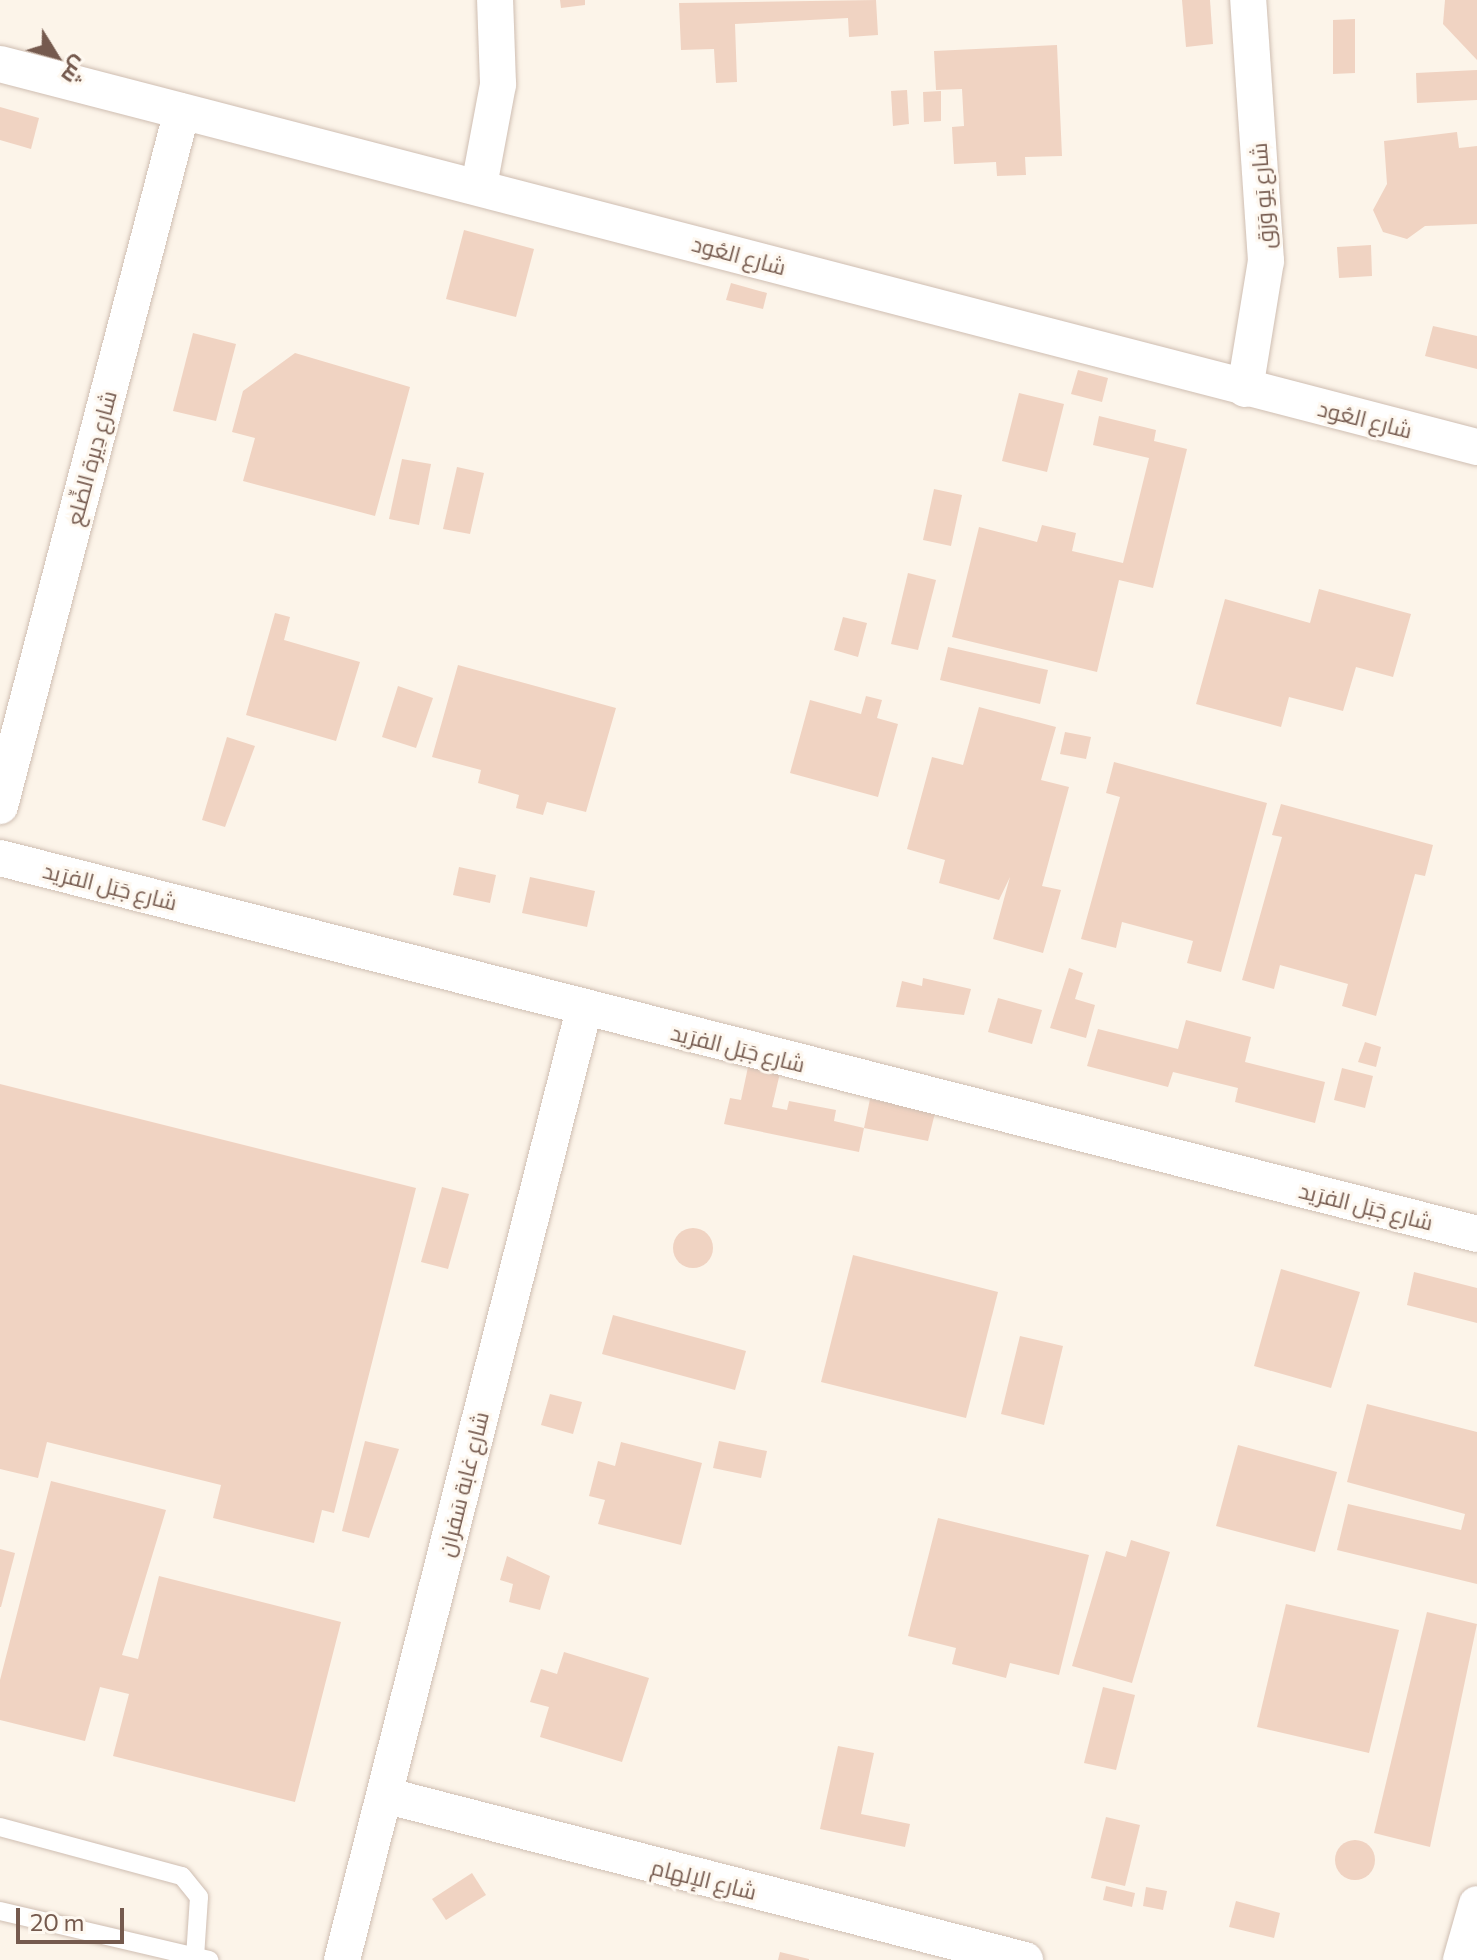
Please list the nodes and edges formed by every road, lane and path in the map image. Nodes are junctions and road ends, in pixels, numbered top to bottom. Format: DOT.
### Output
graph roads {
  1 [pos="495,0"];
  2 [pos="1248,0"];
  3 [pos="0,64"];
  4 [pos="182,111"];
  5 [pos="479,186"];
  6 [pos="1245,389"];
  7 [pos="1477,447"];
  8 [pos="0,806"];
  9 [pos="0,858"];
  10 [pos="584,1009"];
  11 [pos="1477,1234"];
  12 [pos="384,1795"];
  13 [pos="0,1827"];
  14 [pos="1477,1904"];
  15 [pos="0,1911"];
  16 [pos="202,1958"];
  17 [pos="342,1960"];
  18 [pos="1025,1960"];
  19 [pos="1461,1960"];
  1 -- 5 [label="street"];
  2 -- 6 [label="street, شارع يَو وَرَق"];
  3 -- 4 [label="street, شارع العُود"];
  4 -- 5 [label="street, شارع العُود"];
  4 -- 8 [label="street, شارع دِيرة الضِّلع"];
  5 -- 6 [label="street, شارع العُود"];
  6 -- 7 [label="street, شارع العُود"];
  9 -- 10 [label="street, شارع جَبَل الفرَيد"];
  10 -- 11 [label="street, شارع جَبَل الفرَيد"];
  10 -- 12 [label="street, شارع غابة سَفران"];
  12 -- 17 [label="street, شارع غابة سَفران"];
  12 -- 18 [label="street, شارع الإلهام"];
  13 -- 16 [label="lane"];
  14 -- 19 [label="street"];
  15 -- 16 [label="lane"];
}
